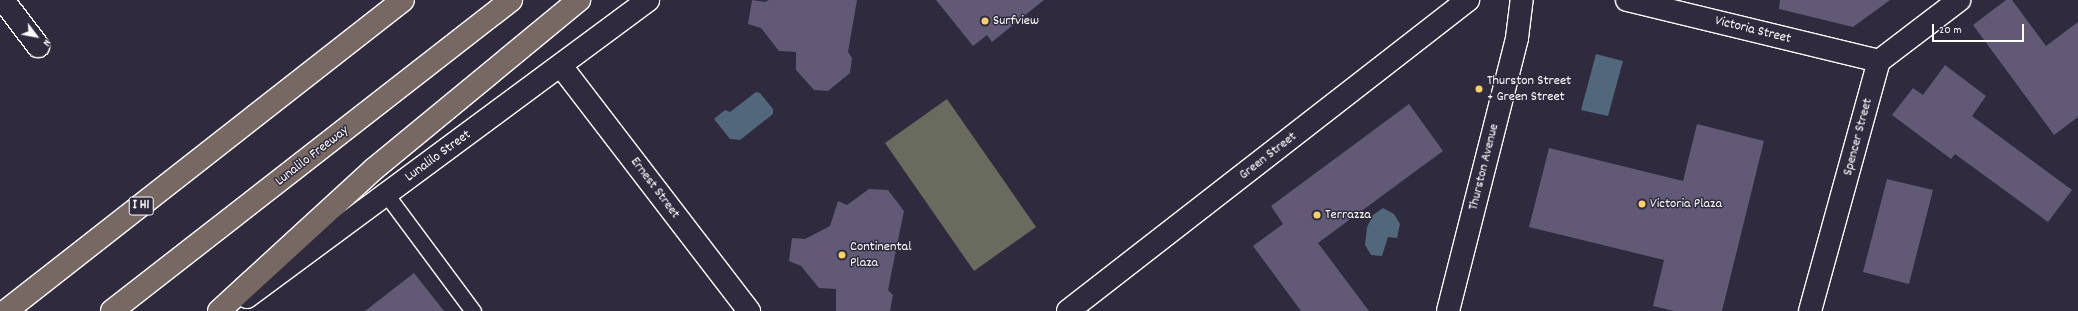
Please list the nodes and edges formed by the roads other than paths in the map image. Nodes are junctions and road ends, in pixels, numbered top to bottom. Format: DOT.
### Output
graph roads {
  1 [pos="3,0"];
  2 [pos="403,0"];
  3 [pos="511,0"];
  4 [pos="579,0"];
  5 [pos="648,0"];
  6 [pos="1468,0"];
  7 [pos="1522,0"];
  8 [pos="1627,0"];
  9 [pos="1959,0"];
  10 [pos="38,46"];
  11 [pos="1879,60"];
  12 [pos="561,66"];
  13 [pos="386,194"];
  14 [pos="6,311"];
  15 [pos="112,311"];
  16 [pos="219,311"];
  17 [pos="228,311"];
  18 [pos="473,311"];
  19 [pos="749,311"];
  20 [pos="1068,311"];
  21 [pos="1448,311"];
  22 [pos="1810,311"];
  1 -- 10 [label="street"];
  2 -- 14 [label="highway, I H1"];
  3 -- 15 [label="highway, Lunalilo Freeway"];
  4 -- 16 [label="highway"];
  5 -- 12 [label="street, Lunalilo Street"];
  6 -- 20 [label="street, Green Street"];
  7 -- 21 [label="street, Thurston Avenue"];
  8 -- 11 [label="street, Victoria Street"];
  9 -- 11 [label="street"];
  11 -- 22 [label="street, Spencer Street"];
  12 -- 13 [label="street, Lunalilo Street"];
  12 -- 19 [label="street, Ernest Street"];
  13 -- 17 [label="street, Lunalilo Street"];
  13 -- 18 [label="lane"];
}
